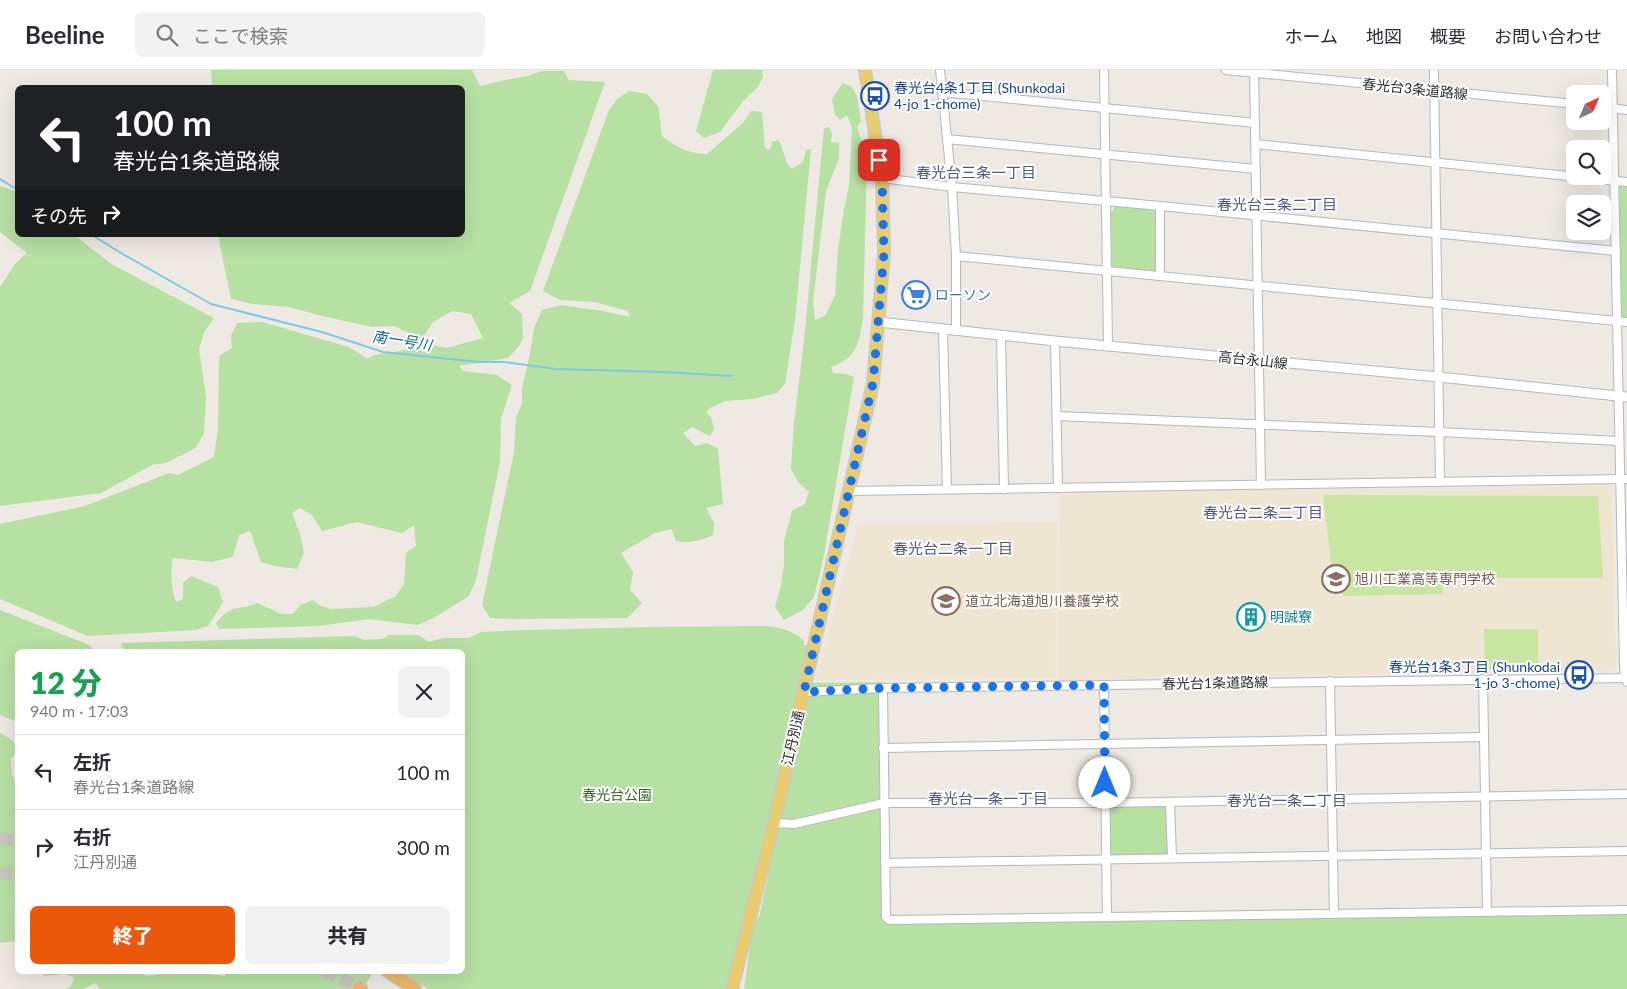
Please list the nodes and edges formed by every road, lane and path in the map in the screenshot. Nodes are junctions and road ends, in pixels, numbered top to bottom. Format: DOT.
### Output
graph roads {
  1 [pos="865,70"];
  2 [pos="940,70"];
  3 [pos="1104,70"];
  4 [pos="1226,70"];
  5 [pos="1434,70"];
  6 [pos="1612,70"];
  7 [pos="1254,71"];
  8 [pos="1434,90"];
  9 [pos="942,92"];
  10 [pos="1566,103"];
  11 [pos="1104,108"];
  12 [pos="1613,108"];
  13 [pos="1627,110"];
  14 [pos="1255,123"];
  15 [pos="946,138"];
  16 [pos="1256,144"];
  17 [pos="1104,154"];
  18 [pos="1435,163"];
  19 [pos="1256,169"];
  20 [pos="882,178"];
  21 [pos="1614,181"];
  22 [pos="1627,182"];
  23 [pos="952,187"];
  24 [pos="1106,201"];
  25 [pos="1160,206"];
  26 [pos="1257,216"];
  27 [pos="1436,234"];
  28 [pos="1616,251"];
  29 [pos="956,256"];
  30 [pos="1107,271"];
  31 [pos="1160,276"];
  32 [pos="1258,286"];
  33 [pos="1437,303"];
  34 [pos="1617,321"];
  35 [pos="879,322"];
  36 [pos="1627,322"];
  37 [pos="942,329"];
  38 [pos="956,331"];
  39 [pos="1001,335"];
  40 [pos="1055,341"];
  41 [pos="1108,345"];
  42 [pos="1259,360"];
  43 [pos="1439,377"];
  44 [pos="1623,396"];
  45 [pos="1057,416"];
  46 [pos="1260,425"];
  47 [pos="1439,432"];
  48 [pos="1619,441"];
  49 [pos="1623,479"];
  50 [pos="1440,482"];
  51 [pos="1261,485"];
  52 [pos="1058,488"];
  53 [pos="947,489"];
  54 [pos="1004,489"];
  55 [pos="849,491"];
  56 [pos="1624,529"];
  57 [pos="1626,679"];
  58 [pos="1483,680"];
  59 [pos="1330,681"];
  60 [pos="1104,685"];
  61 [pos="883,688"];
  62 [pos="804,692"];
  63 [pos="1484,737"];
  64 [pos="1331,740"];
  65 [pos="1105,744"];
  66 [pos="883,748"];
  67 [pos="1627,794"];
  68 [pos="1485,796"];
  69 [pos="1332,799"];
  70 [pos="1170,802"];
  71 [pos="884,803"];
  72 [pos="1105,803"];
  73 [pos="774,823"];
  74 [pos="1627,851"];
  75 [pos="1486,853"];
  76 [pos="1332,856"];
  77 [pos="1172,858"];
  78 [pos="1106,859"];
  79 [pos="885,863"];
  80 [pos="1627,910"];
  81 [pos="1488,912"];
  82 [pos="1334,914"];
  83 [pos="1107,917"];
  84 [pos="392,974"];
  85 [pos="415,989"];
  86 [pos="732,989"];
  1 -- 20 [label="main road, 江丹別通"];
  2 -- 9 [label="street"];
  3 -- 11 [label="street"];
  4 -- 7 [label="street, 春光台3条道路線"];
  5 -- 8 [label="street"];
  6 -- 12 [label="street"];
  7 -- 8 [label="street, 春光台3条道路線"];
  7 -- 14 [label="street"];
  8 -- 10 [label="street, 春光台3条道路線"];
  8 -- 18 [label="street"];
  9 -- 11 [label="street"];
  9 -- 15 [label="street"];
  11 -- 14 [label="street"];
  11 -- 17 [label="street"];
  12 -- 13 [label="street"];
  12 -- 21 [label="street"];
  14 -- 16 [label="street"];
  15 -- 17 [label="street"];
  15 -- 23 [label="street"];
  16 -- 18 [label="street"];
  16 -- 19 [label="street"];
  17 -- 19 [label="street"];
  17 -- 24 [label="street"];
  18 -- 21 [label="street"];
  18 -- 27 [label="street"];
  19 -- 26 [label="street"];
  20 -- 23 [label="street"];
  20 -- 35 [label="main road, 江丹別通"];
  21 -- 22 [label="street"];
  21 -- 28 [label="street"];
  23 -- 24 [label="street"];
  23 -- 29 [label="street"];
  24 -- 25 [label="street"];
  24 -- 30 [label="street"];
  25 -- 26 [label="street"];
  25 -- 31 [label="street"];
  26 -- 27 [label="street"];
  26 -- 32 [label="street"];
  27 -- 28 [label="street"];
  27 -- 33 [label="street"];
  28 -- 34 [label="street"];
  29 -- 30 [label="street"];
  29 -- 38 [label="street"];
  30 -- 31 [label="street"];
  30 -- 41 [label="street"];
  31 -- 32 [label="street"];
  32 -- 33 [label="street"];
  32 -- 42 [label="street"];
  33 -- 34 [label="street"];
  33 -- 43 [label="street"];
  34 -- 36 [label="street"];
  34 -- 44 [label="street"];
  35 -- 37 [label="street, 高台永山線"];
  35 -- 55 [label="main road, 江丹別通"];
  37 -- 38 [label="street, 高台永山線"];
  37 -- 53 [label="street"];
  38 -- 39 [label="street, 高台永山線"];
  39 -- 40 [label="street, 高台永山線"];
  39 -- 54 [label="street"];
  40 -- 41 [label="street, 高台永山線"];
  40 -- 45 [label="street"];
  41 -- 42 [label="street, 高台永山線"];
  42 -- 43 [label="street, 高台永山線"];
  42 -- 46 [label="street"];
  43 -- 44 [label="street, 高台永山線"];
  43 -- 47 [label="street"];
  44 -- 48 [label="street"];
  45 -- 46 [label="street"];
  45 -- 52 [label="street"];
  46 -- 47 [label="street"];
  46 -- 51 [label="street"];
  47 -- 48 [label="street"];
  47 -- 50 [label="street"];
  48 -- 49 [label="street"];
  49 -- 50 [label="street"];
  49 -- 56 [label="street"];
  50 -- 51 [label="street"];
  51 -- 52 [label="street"];
  52 -- 54 [label="street"];
  53 -- 54 [label="street"];
  53 -- 55 [label="street"];
  55 -- 62 [label="main road, 江丹別通"];
  56 -- 57 [label="street"];
  57 -- 58 [label="street, 春光台1条道路線"];
  58 -- 59 [label="street, 春光台1条道路線"];
  58 -- 63 [label="street"];
  59 -- 60 [label="street, 春光台1条道路線"];
  59 -- 64 [label="street"];
  60 -- 61 [label="street, 春光台1条道路線"];
  60 -- 65 [label="street"];
  61 -- 62 [label="street, 春光台1条道路線"];
  61 -- 66 [label="street"];
  62 -- 73 [label="main road, 江丹別通"];
  63 -- 64 [label="street"];
  63 -- 68 [label="street"];
  64 -- 65 [label="street"];
  64 -- 69 [label="street"];
  65 -- 66 [label="street"];
  65 -- 72 [label="street"];
  66 -- 71 [label="street"];
  67 -- 68 [label="street"];
  68 -- 69 [label="street"];
  68 -- 75 [label="street"];
  69 -- 70 [label="street"];
  69 -- 76 [label="street"];
  70 -- 72 [label="street"];
  70 -- 77 [label="street"];
  71 -- 72 [label="street"];
  71 -- 73 [label="street"];
  71 -- 79 [label="street"];
  72 -- 78 [label="street"];
  73 -- 86 [label="main road, 江丹別通"];
  74 -- 75 [label="street"];
  75 -- 76 [label="street"];
  75 -- 81 [label="street"];
  76 -- 77 [label="street"];
  76 -- 82 [label="street"];
  77 -- 78 [label="street"];
  78 -- 79 [label="street"];
  78 -- 83 [label="street"];
  79 -- 83 [label="street"];
  80 -- 81 [label="street"];
  81 -- 82 [label="street"];
  82 -- 83 [label="street"];
  84 -- 85 [label="highway"];
}
